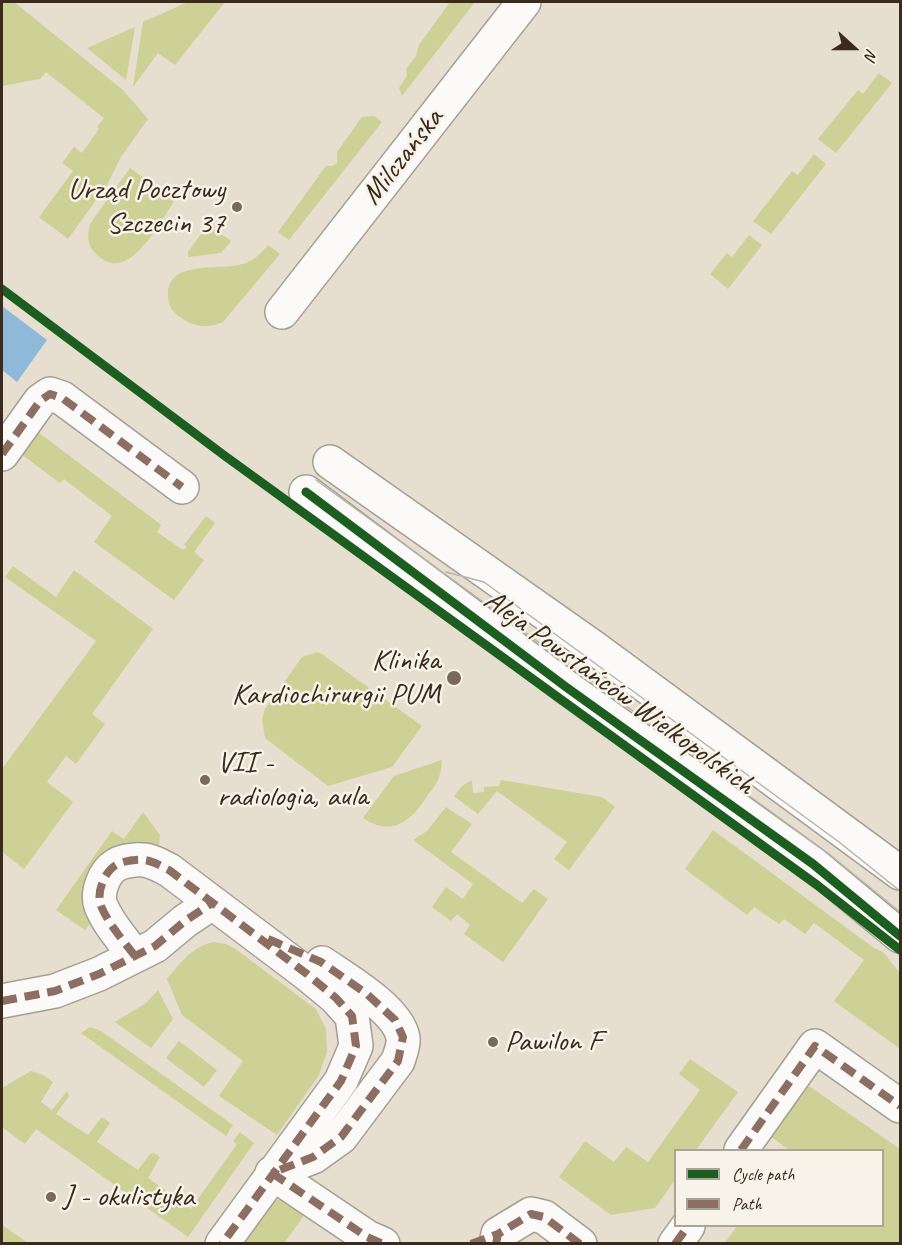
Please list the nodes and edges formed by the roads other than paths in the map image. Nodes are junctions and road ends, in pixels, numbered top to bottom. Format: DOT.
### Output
graph roads {
  1 [pos="524,2"];
  2 [pos="282,312"];
  3 [pos="2,454"];
  4 [pos="330,462"];
  5 [pos="182,487"];
  6 [pos="306,492"];
  7 [pos="900,873"];
  8 [pos="212,903"];
  9 [pos="250,931"];
  10 [pos="900,936"];
  11 [pos="135,956"];
  12 [pos="2,1001"];
  13 [pos="900,1106"];
  14 [pos="742,1149"];
  15 [pos="272,1173"];
  16 [pos="687,1227"];
  17 [pos="488,1240"];
  18 [pos="222,1244"];
  19 [pos="383,1244"];
  20 [pos="580,1244"];
  21 [pos="675,1244"];
  1 -- 2 [label="street, Milczańska"];
  3 -- 5 [label="street"];
  4 -- 7 [label="street, Aleja Powstańców Wielkopolskich"];
  6 -- 10 [label="street, Aleja Powstańców Wielkopolskich"];
  8 -- 9 [label="street"];
  8 -- 11 [label="street"];
  8 -- 11 [label="street"];
  9 -- 15 [label="street"];
  9 -- 15 [label="street"];
  11 -- 12 [label="street"];
  13 -- 14 [label="street"];
  15 -- 18 [label="street"];
  15 -- 19 [label="street"];
  16 -- 21 [label="street"];
  17 -- 20 [label="street"];
}
